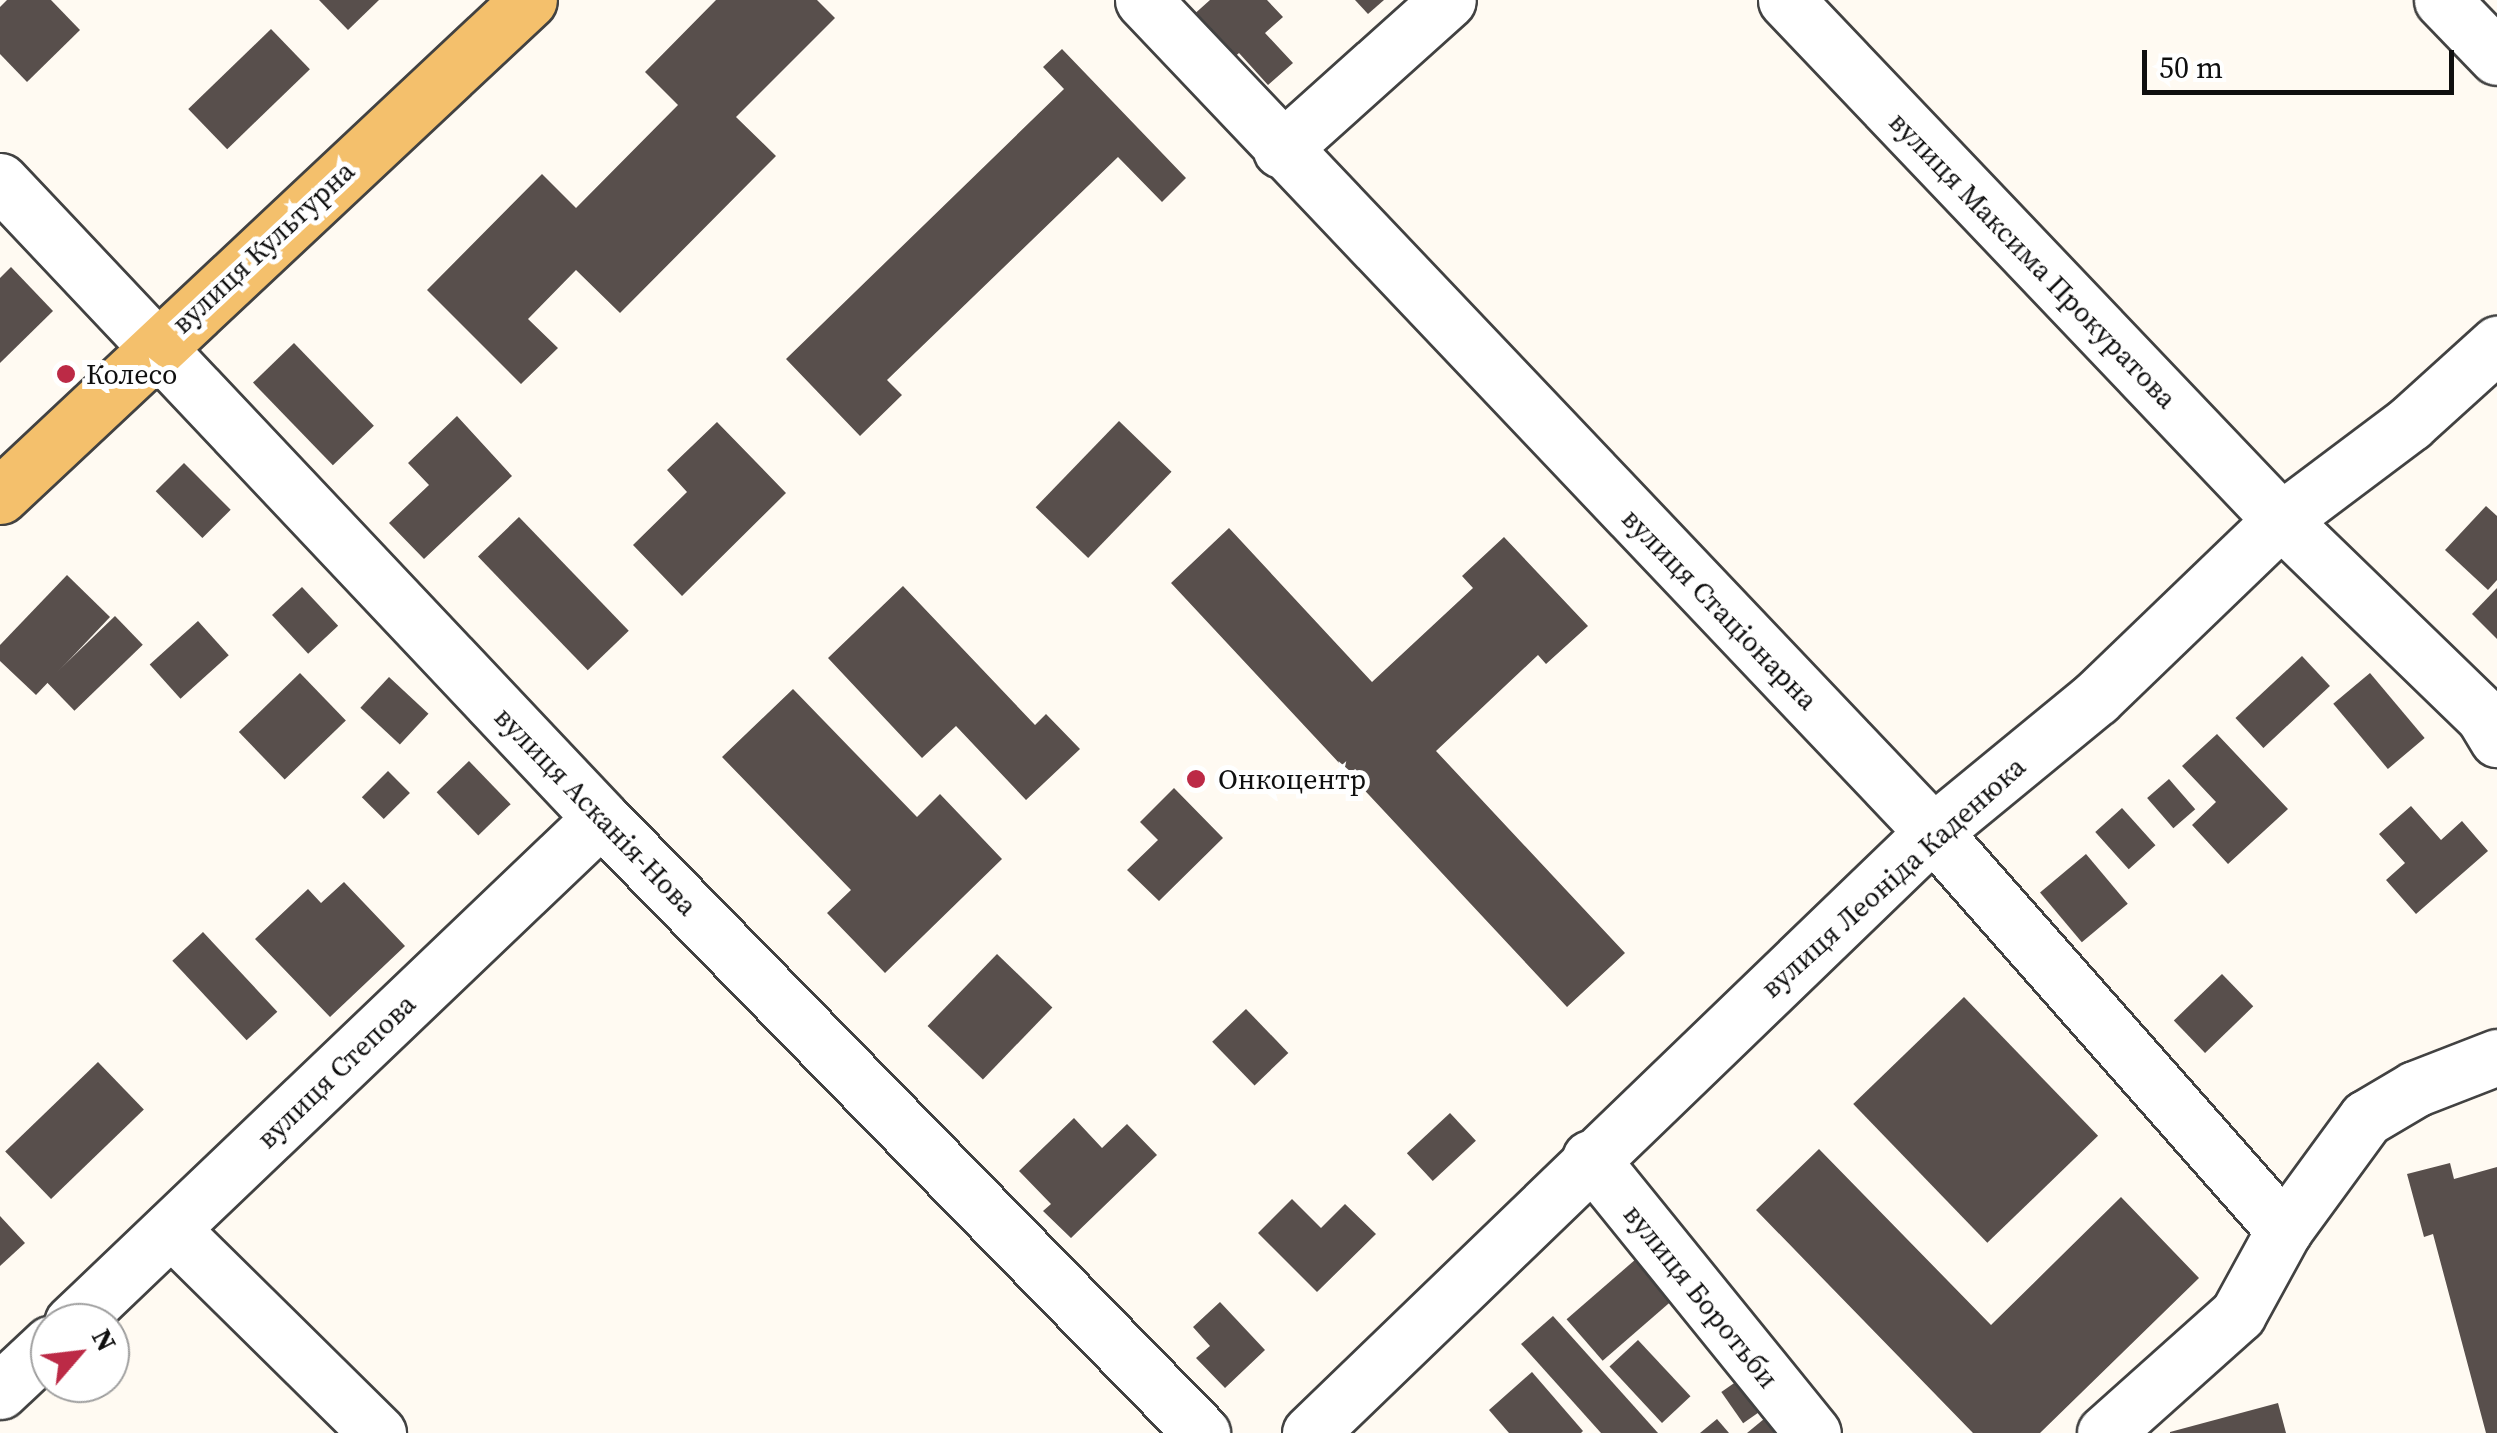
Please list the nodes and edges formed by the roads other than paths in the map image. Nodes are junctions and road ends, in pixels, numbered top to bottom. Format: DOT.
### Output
graph roads {
  1 [pos="1143,0"];
  2 [pos="1448,0"];
  3 [pos="1786,0"];
  4 [pos="2442,0"];
  5 [pos="511,6"];
  6 [pos="2497,58"];
  7 [pos="1281,150"];
  8 [pos="0,180"];
  9 [pos="2497,344"];
  10 [pos="158,346"];
  11 [pos="0,496"];
  12 [pos="2281,520"];
  13 [pos="2497,739"];
  14 [pos="600,818"];
  15 [pos="1933,832"];
  16 [pos="2497,1057"];
  17 [pos="1590,1158"];
  18 [pos="171,1228"];
  19 [pos="2284,1230"];
  20 [pos="93,1303"];
  21 [pos="30,1363"];
  22 [pos="0,1391"];
  23 [pos="378,1433"];
  24 [pos="1202,1433"];
  25 [pos="1310,1433"];
  26 [pos="1813,1433"];
  27 [pos="2106,1433"];
  1 -- 7 [label="street, вулиця Стаціонарна"];
  2 -- 7 [label="street"];
  3 -- 12 [label="street, вулиця Максима Прокуратова"];
  4 -- 6 [label="street"];
  5 -- 10 [label="main road, вулиця Культурна"];
  7 -- 15 [label="street, вулиця Стаціонарна"];
  8 -- 10 [label="street, вулиця Асканія-Нова"];
  9 -- 12 [label="street, вулиця Леоніда Каденюка"];
  10 -- 11 [label="main road, вулиця Культурна"];
  10 -- 14 [label="street, вулиця Асканія-Нова"];
  12 -- 13 [label="street, вулиця Максима Прокуратова"];
  12 -- 15 [label="street, вулиця Леоніда Каденюка"];
  14 -- 18 [label="street, вулиця Степова"];
  14 -- 24 [label="street, вулиця Асканія-Нова"];
  15 -- 17 [label="street, вулиця Леоніда Каденюка"];
  15 -- 19 [label="street, вулиця Стаціонарна"];
  16 -- 19 [label="street"];
  17 -- 25 [label="street, вулиця Леоніда Каденюка"];
  17 -- 26 [label="street, вулиця Боротьби"];
  18 -- 20 [label="street, вулиця Степова"];
  18 -- 23 [label="street"];
  19 -- 27 [label="street"];
  21 -- 22 [label="street"];
}
